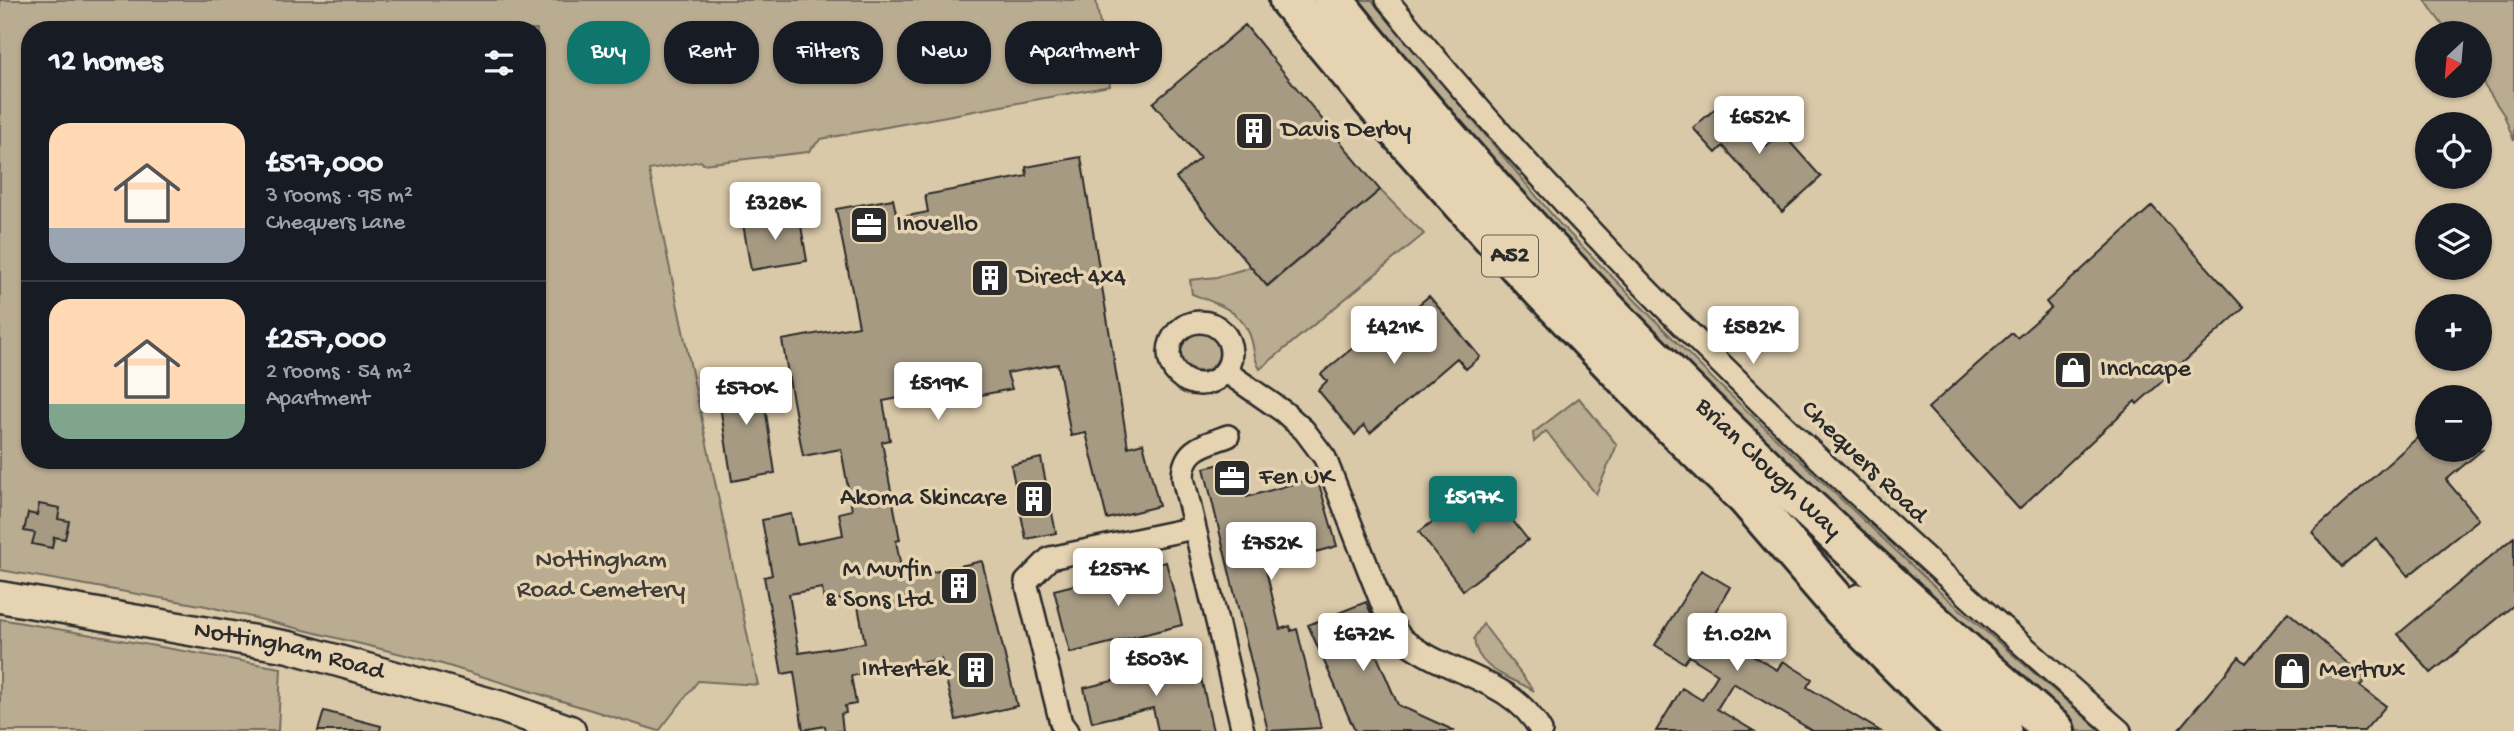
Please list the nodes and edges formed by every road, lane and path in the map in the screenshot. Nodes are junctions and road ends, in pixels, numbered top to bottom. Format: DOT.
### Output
graph roads {
  1 [pos="1289,0"];
  2 [pos="1333,0"];
  3 [pos="1387,0"];
  4 [pos="1225,371"];
  5 [pos="1228,436"];
  6 [pos="1746,498"];
  7 [pos="1194,528"];
  8 [pos="0,597"];
  9 [pos="570,731"];
  10 [pos="1068,731"];
  11 [pos="1243,731"];
  12 [pos="1541,731"];
  13 [pos="1965,731"];
  14 [pos="2004,731"];
  15 [pos="2055,731"];
  16 [pos="2120,731"];
  1 -- 6 [label="highway, Brian Clough Way / A52"];
  2 -- 15 [label="highway, Brian Clough Way / A52"];
  3 -- 16 [label="street, Chequers Road"];
  4 -- 12 [label="street"];
  5 -- 7 [label="street"];
  6 -- 13 [label="highway"];
  6 -- 14 [label="main road, Brian Clough Way / A52"];
  7 -- 10 [label="street"];
  7 -- 11 [label="street"];
  8 -- 9 [label="street, Nottingham Road"];
}
